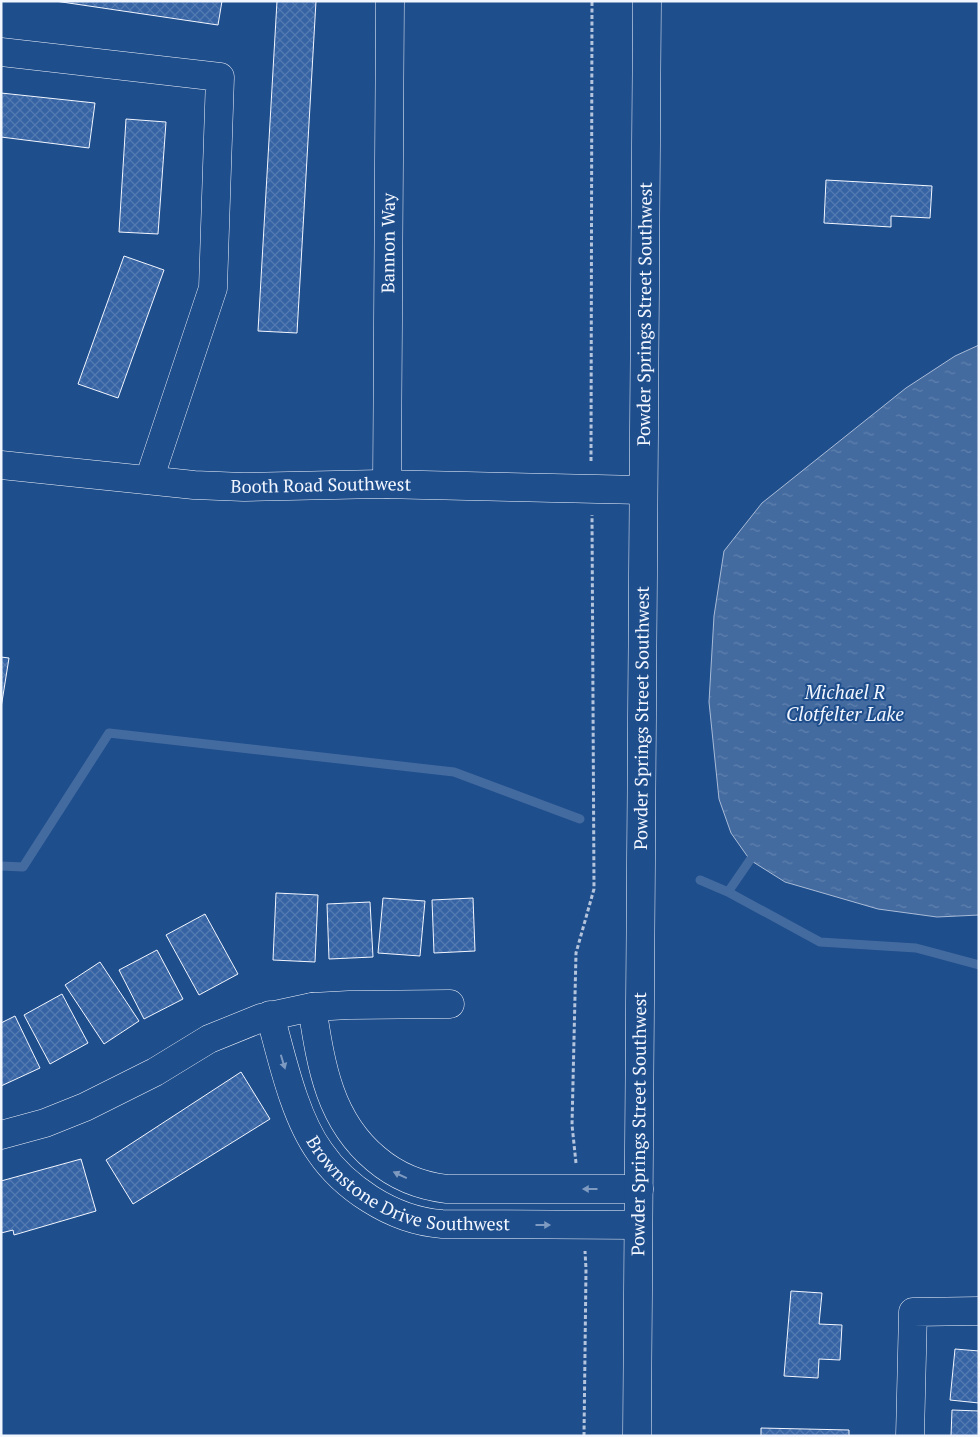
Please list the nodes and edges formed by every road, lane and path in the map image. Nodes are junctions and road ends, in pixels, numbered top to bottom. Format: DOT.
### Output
graph roads {
  1 [pos="390,1"];
  2 [pos="592,1"];
  3 [pos="647,1"];
  4 [pos="1,52"];
  5 [pos="1,465"];
  6 [pos="149,480"];
  7 [pos="387,484"];
  8 [pos="592,488"];
  9 [pos="642,490"];
  10 [pos="450,1004"];
  11 [pos="312,1007"];
  12 [pos="270,1015"];
  13 [pos="1,1136"];
  14 [pos="470,1189"];
  15 [pos="578,1189"];
  16 [pos="639,1189"];
  17 [pos="470,1225"];
  18 [pos="582,1225"];
  19 [pos="638,1225"];
  20 [pos="979,1311"];
  21 [pos="584,1436"];
  22 [pos="637,1436"];
  23 [pos="910,1436"];
  1 -- 7 [label="street, Bannon Way"];
  2 -- 8 [label="path"];
  3 -- 9 [label="street, Powder Springs Street Southwest"];
  4 -- 6 [label="street"];
  5 -- 6 [label="street, Booth Road Southwest"];
  6 -- 7 [label="street, Booth Road Southwest"];
  7 -- 8 [label="street, Booth Road Southwest"];
  8 -- 9 [label="street, Booth Road Southwest"];
  8 -- 15 [label="path"];
  9 -- 16 [label="street, Powder Springs Street Southwest"];
  10 -- 11 [label="street"];
  11 -- 12 [label="street"];
  14 -- 11 [label="street, Brownstone Drive Southwest, one-way"];
  12 -- 13 [label="street"];
  12 -- 17 [label="street, Brownstone Drive Southwest, one-way"];
  14 -- 15 [label="street, Brownstone Drive Southwest"];
  14 -- 17 [label="street"];
  16 -- 15 [label="street, Brownstone Drive Southwest, one-way"];
  16 -- 19 [label="street, Powder Springs Street Southwest"];
  17 -- 18 [label="street, Brownstone Drive Southwest, one-way"];
  18 -- 19 [label="street, Brownstone Drive Southwest"];
  18 -- 21 [label="path"];
  19 -- 22 [label="street, Powder Springs Street Southwest"];
  20 -- 23 [label="street"];
}
